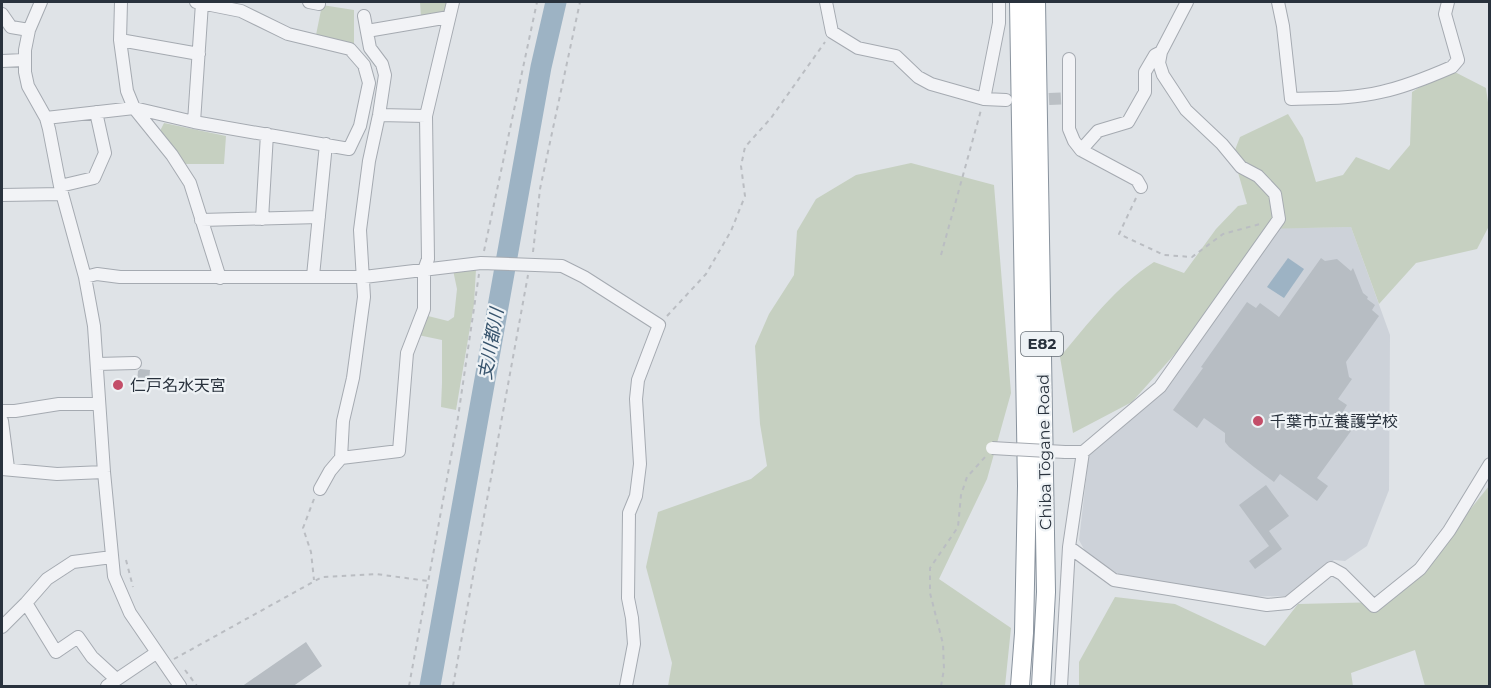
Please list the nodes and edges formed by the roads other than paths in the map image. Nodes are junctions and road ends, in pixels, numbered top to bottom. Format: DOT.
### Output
graph roads {
  1 [pos="41,2"];
  2 [pos="121,2"];
  3 [pos="199,2"];
  4 [pos="309,2"];
  5 [pos="320,2"];
  6 [pos="453,2"];
  7 [pos="826,2"];
  8 [pos="999,2"];
  9 [pos="1019,2"];
  10 [pos="1036,2"];
  11 [pos="1187,2"];
  12 [pos="1278,2"];
  13 [pos="1448,2"];
  14 [pos="220,4"];
  15 [pos="2,14"];
  16 [pos="364,16"];
  17 [pos="449,17"];
  18 [pos="28,30"];
  19 [pos="366,31"];
  20 [pos="120,40"];
  21 [pos="1161,52"];
  22 [pos="199,54"];
  23 [pos="1069,59"];
  24 [pos="24,60"];
  25 [pos="2,61"];
  26 [pos="984,99"];
  27 [pos="1006,100"];
  28 [pos="134,108"];
  29 [pos="96,112"];
  30 [pos="380,116"];
  31 [pos="426,117"];
  32 [pos="46,118"];
  33 [pos="194,122"];
  34 [pos="267,134"];
  35 [pos="326,144"];
  36 [pos="1082,150"];
  37 [pos="1141,188"];
  38 [pos="61,190"];
  39 [pos="2,195"];
  40 [pos="319,218"];
  41 [pos="262,219"];
  42 [pos="201,220"];
  43 [pos="424,270"];
  44 [pos="313,276"];
  45 [pos="85,277"];
  46 [pos="364,277"];
  47 [pos="220,278"];
  48 [pos="135,363"];
  49 [pos="97,364"];
  50 [pos="99,404"];
  51 [pos="2,411"];
  52 [pos="2,421"];
  53 [pos="992,448"];
  54 [pos="1083,452"];
  55 [pos="341,458"];
  56 [pos="1490,464"];
  57 [pos="5,468"];
  58 [pos="104,472"];
  59 [pos="320,489"];
  60 [pos="1069,547"];
  61 [pos="112,557"];
  62 [pos="26,603"];
  63 [pos="2,627"];
  64 [pos="156,653"];
  65 [pos="111,683"];
  66 [pos="180,687"];
  67 [pos="626,687"];
  68 [pos="1020,687"];
  69 [pos="1041,687"];
  70 [pos="1061,687"];
  1 -- 18 [label="street"];
  2 -- 20 [label="street"];
  3 -- 14 [label="street"];
  3 -- 22 [label="street"];
  4 -- 5 [label="street"];
  6 -- 17 [label="street"];
  7 -- 26 [label="street"];
  8 -- 26 [label="street"];
  9 -- 68 [label="highway, Chiba Tōgane Road / E82"];
  10 -- 69 [label="highway, Chiba Tōgane Road / E82"];
  11 -- 21 [label="street"];
  12 -- 13 [label="street"];
  14 -- 35 [label="street"];
  15 -- 18 [label="street"];
  16 -- 19 [label="street"];
  17 -- 19 [label="street"];
  17 -- 31 [label="street"];
  18 -- 24 [label="street"];
  19 -- 30 [label="street"];
  20 -- 22 [label="street"];
  20 -- 28 [label="street"];
  21 -- 36 [label="street"];
  21 -- 54 [label="street"];
  22 -- 33 [label="street"];
  23 -- 36 [label="street"];
  24 -- 25 [label="street"];
  24 -- 32 [label="street"];
  26 -- 27 [label="street"];
  28 -- 29 [label="street"];
  28 -- 33 [label="street"];
  28 -- 42 [label="street"];
  29 -- 32 [label="street"];
  29 -- 38 [label="street"];
  30 -- 31 [label="street"];
  30 -- 46 [label="street"];
  31 -- 43 [label="street"];
  32 -- 38 [label="street"];
  33 -- 34 [label="street"];
  34 -- 35 [label="street"];
  34 -- 41 [label="street"];
  35 -- 40 [label="street"];
  36 -- 37 [label="street"];
  38 -- 39 [label="street"];
  38 -- 45 [label="street"];
  40 -- 41 [label="street"];
  40 -- 44 [label="street"];
  41 -- 42 [label="street"];
  42 -- 47 [label="street"];
  43 -- 46 [label="street"];
  43 -- 55 [label="street"];
  43 -- 67 [label="street"];
  44 -- 46 [label="street"];
  44 -- 47 [label="street"];
  45 -- 47 [label="street"];
  45 -- 49 [label="street"];
  46 -- 55 [label="street"];
  48 -- 49 [label="street"];
  49 -- 50 [label="street"];
  50 -- 51 [label="street"];
  50 -- 58 [label="street"];
  52 -- 57 [label="street"];
  53 -- 54 [label="street, bridge"];
  54 -- 60 [label="street"];
  55 -- 59 [label="street"];
  56 -- 60 [label="street"];
  57 -- 58 [label="street"];
  58 -- 61 [label="street"];
  60 -- 70 [label="street"];
  61 -- 62 [label="street"];
  61 -- 64 [label="street"];
  62 -- 63 [label="street"];
  62 -- 65 [label="street"];
  64 -- 65 [label="street"];
  64 -- 66 [label="street"];
}
